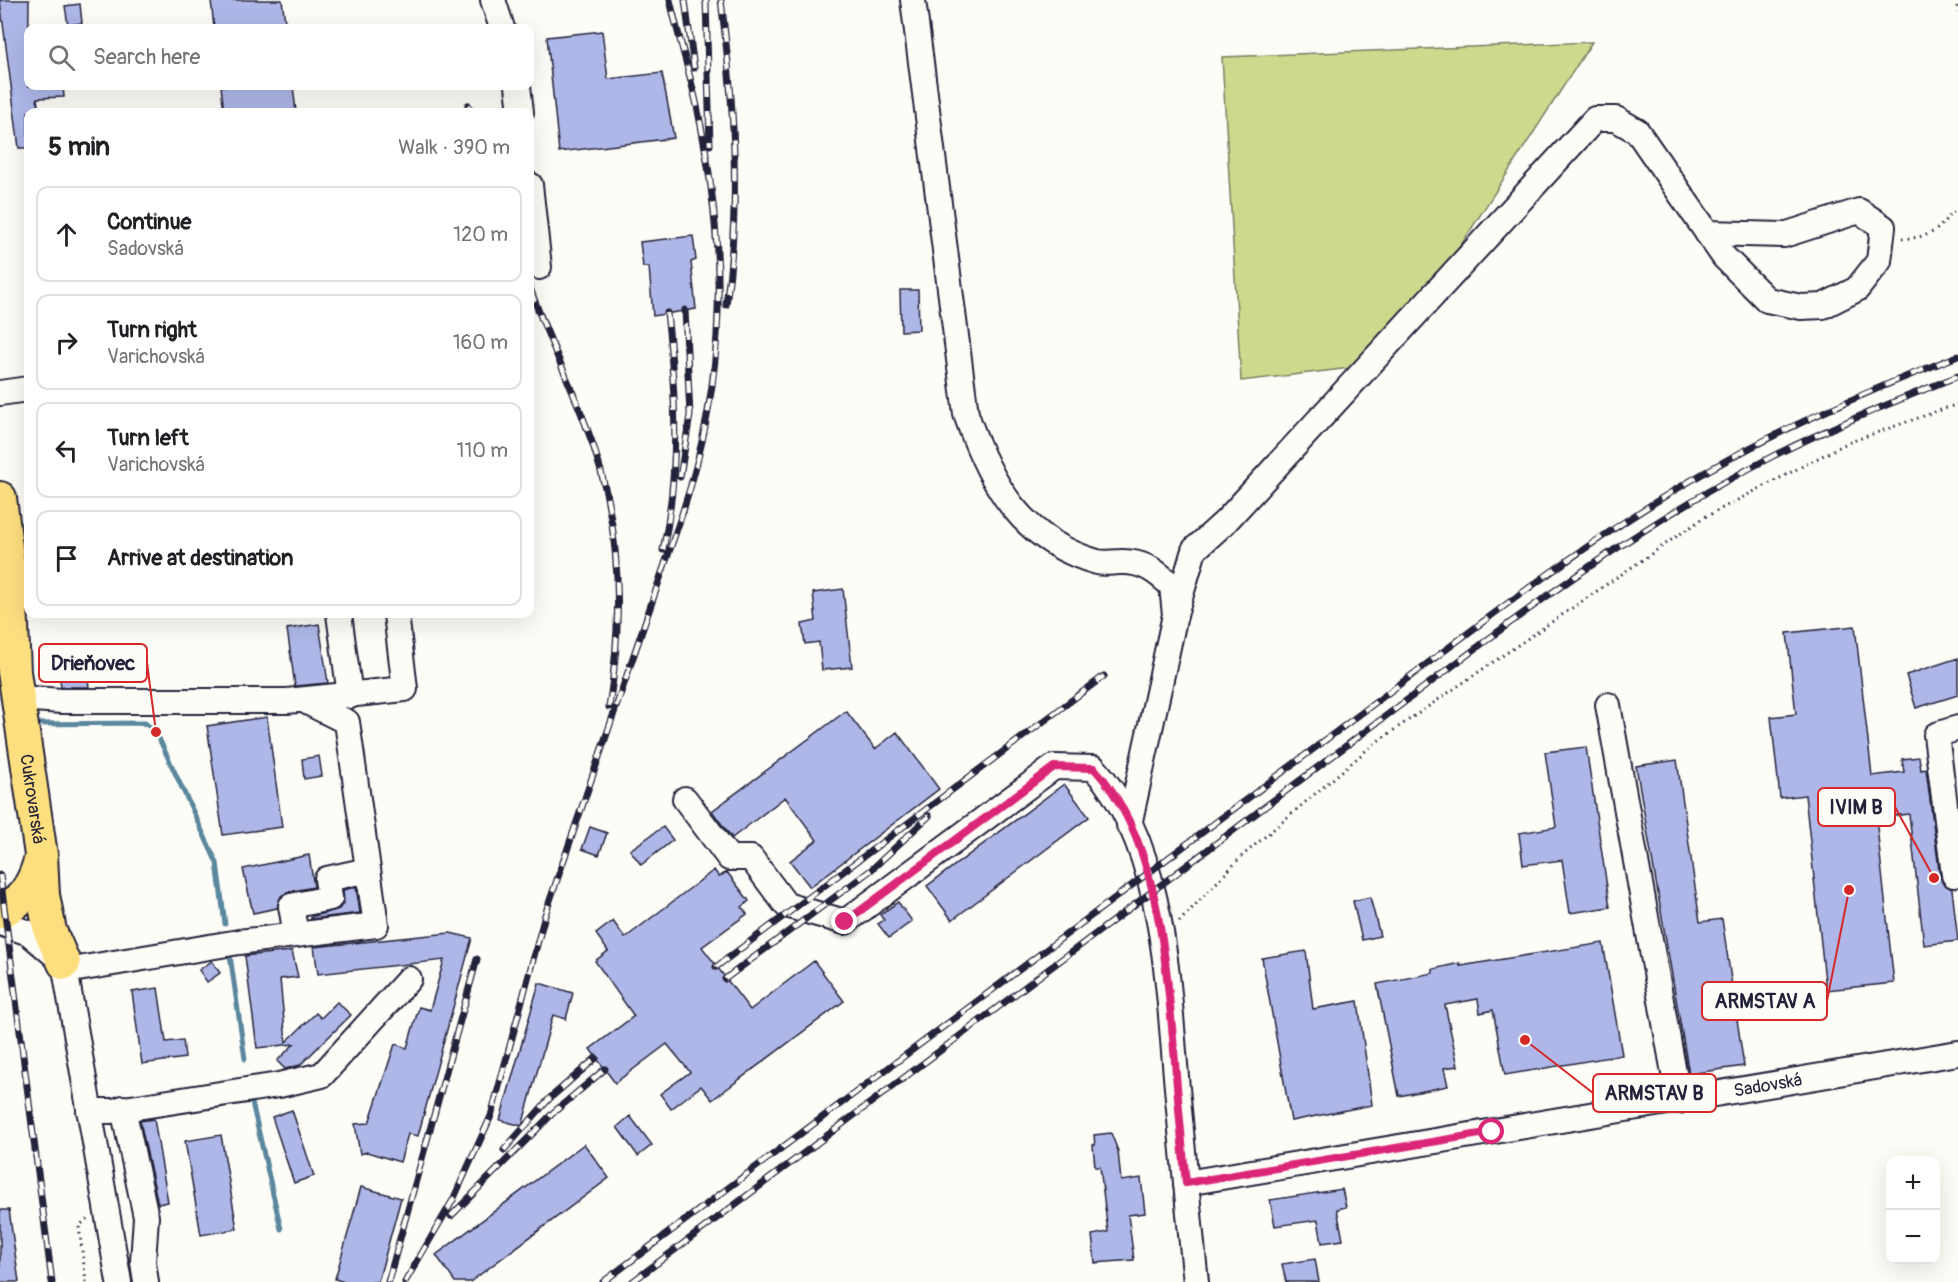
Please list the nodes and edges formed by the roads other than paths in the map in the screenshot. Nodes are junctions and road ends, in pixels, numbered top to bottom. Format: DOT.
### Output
graph roads {
  1 [pos="493,0"];
  2 [pos="913,0"];
  3 [pos="501,24"];
  4 [pos="518,90"];
  5 [pos="521,108"];
  6 [pos="534,221"];
  7 [pos="1707,233"];
  8 [pos="539,267"];
  9 [pos="24,390"];
  10 [pos="0,393"];
  11 [pos="0,498"];
  12 [pos="19,577"];
  13 [pos="0,613"];
  14 [pos="1175,615"];
  15 [pos="340,618"];
  16 [pos="396,618"];
  17 [pos="350,696"];
  18 [pos="303,700"];
  19 [pos="19,703"];
  20 [pos="1608,705"];
  21 [pos="1958,728"];
  22 [pos="685,799"];
  23 [pos="1129,825"];
  24 [pos="41,855"];
  25 [pos="368,870"];
  26 [pos="1954,875"];
  27 [pos="0,912"];
  28 [pos="0,923"];
  29 [pos="296,935"];
  30 [pos="65,967"];
  31 [pos="410,979"];
  32 [pos="1958,1053"];
  33 [pos="1679,1101"];
  34 [pos="123,1108"];
  35 [pos="89,1111"];
  36 [pos="1186,1183"];
  37 [pos="119,1282"];
  38 [pos="146,1282"];
  39 [pos="1196,1282"];
  1 -- 3 [label="street"];
  2 -- 14 [label="street"];
  4 -- 5 [label="street"];
  6 -- 8 [label="street"];
  7 -- 7 [label="street"];
  7 -- 14 [label="street"];
  9 -- 10 [label="street"];
  11 -- 12 [label="main road, Cukrovarská"];
  12 -- 19 [label="main road, Cukrovarská"];
  13 -- 19 [label="main road, Cukrovarská"];
  14 -- 23 [label="street"];
  15 -- 17 [label="street"];
  16 -- 17 [label="street"];
  17 -- 18 [label="street"];
  18 -- 19 [label="street"];
  18 -- 25 [label="street"];
  19 -- 24 [label="main road, Cukrovarská"];
  20 -- 33 [label="street"];
  21 -- 26 [label="street"];
  22 -- 23 [label="street"];
  23 -- 36 [label="street"];
  24 -- 27 [label="main road"];
  24 -- 30 [label="main road, Cukrovarská"];
  25 -- 29 [label="street"];
  25 -- 29 [label="street"];
  28 -- 30 [label="street"];
  29 -- 30 [label="street"];
  30 -- 35 [label="street"];
  31 -- 34 [label="street"];
  32 -- 33 [label="street, Sadovská"];
  33 -- 36 [label="street, Sadovská"];
  34 -- 35 [label="street"];
  34 -- 38 [label="street"];
  35 -- 37 [label="street"];
  36 -- 39 [label="street"];
}
